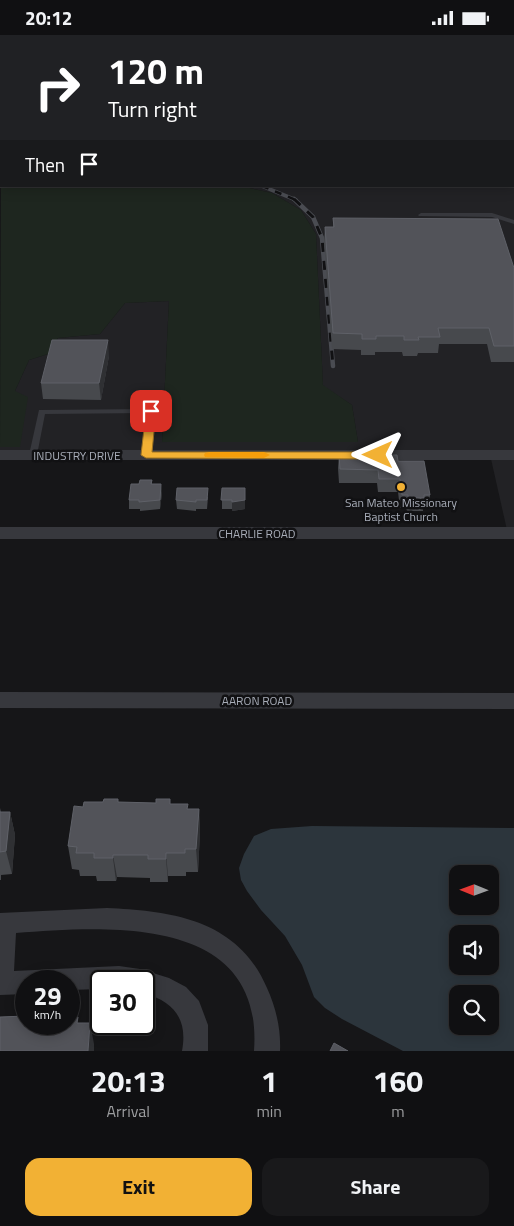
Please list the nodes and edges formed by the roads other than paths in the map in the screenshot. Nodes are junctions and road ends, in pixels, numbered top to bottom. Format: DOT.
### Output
graph roads {
  1 [pos="421,215"];
  2 [pos="514,223"];
  3 [pos="0,455"];
  4 [pos="33,455"];
  5 [pos="146,455"];
  6 [pos="514,455"];
  7 [pos="0,533"];
  8 [pos="514,533"];
  9 [pos="0,700"];
  10 [pos="514,701"];
  11 [pos="2,924"];
  12 [pos="80,979"];
  13 [pos="15,982"];
  14 [pos="0,983"];
  15 [pos="194,1051"];
  16 [pos="267,1051"];
  1 -- 2 [label="lane"];
  3 -- 4 [label="street, INDUSTRY DRIVE"];
  4 -- 5 [label="street, INDUSTRY DRIVE"];
  4 -- 5 [label="lane"];
  5 -- 6 [label="street, INDUSTRY DRIVE"];
  7 -- 8 [label="street, CHARLIE ROAD"];
  9 -- 10 [label="street, AARON ROAD"];
  11 -- 14 [label="street"];
  11 -- 16 [label="street"];
  12 -- 15 [label="street"];
  13 -- 14 [label="street"];
}
